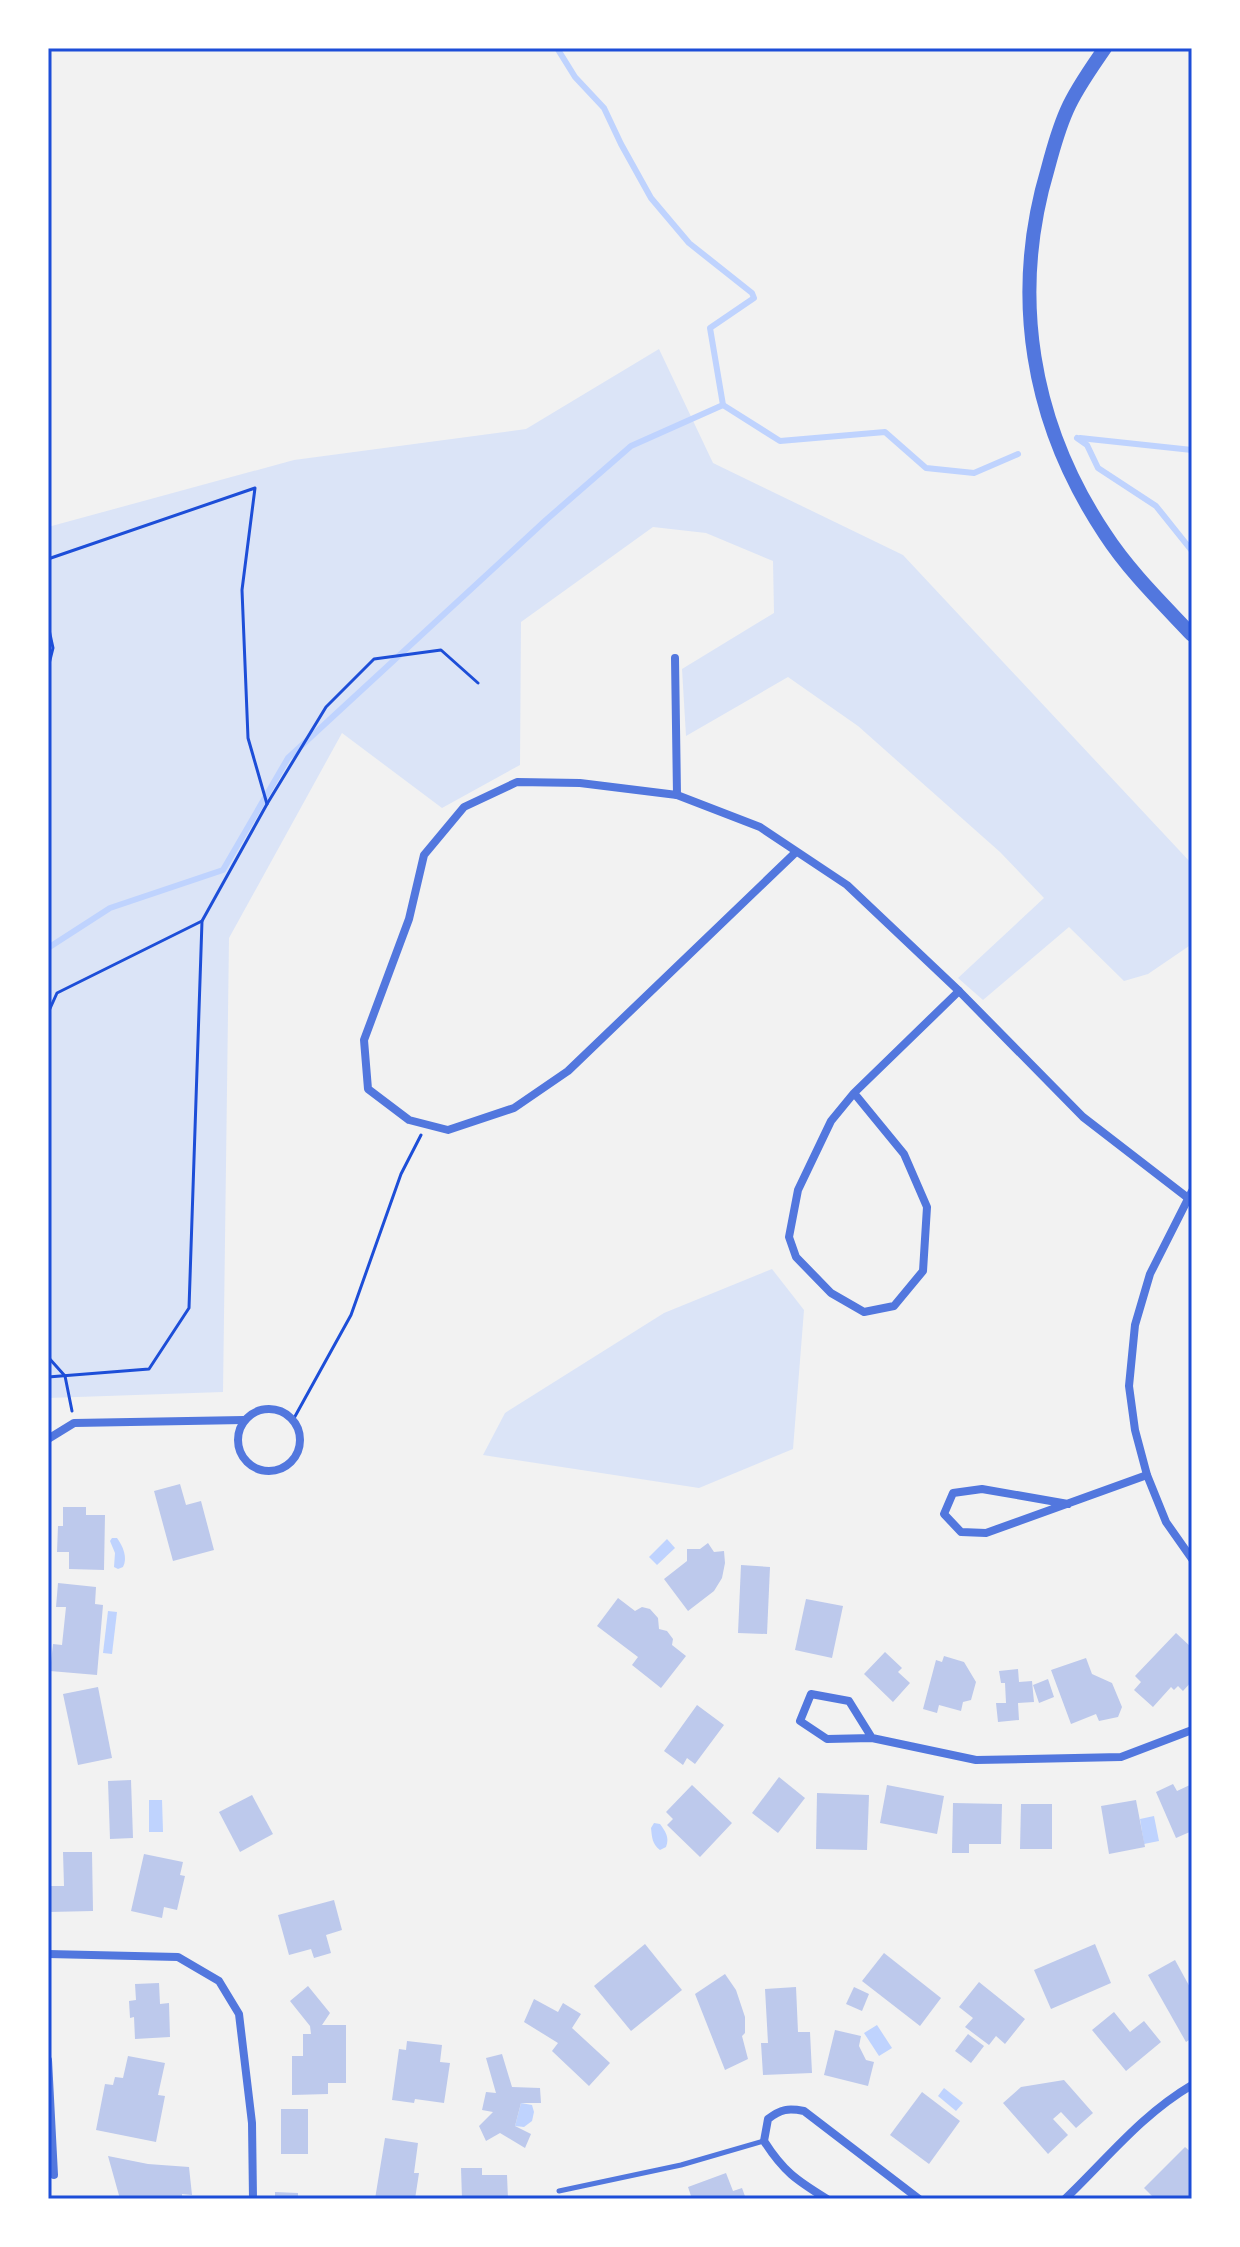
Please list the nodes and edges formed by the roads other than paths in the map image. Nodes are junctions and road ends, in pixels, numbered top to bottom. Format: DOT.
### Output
graph roads {
  1 [pos="1105,48"];
  2 [pos="1192,635"];
  3 [pos="675,658"];
  4 [pos="677,795"];
  5 [pos="796,852"];
  6 [pos="959,991"];
  7 [pos="854,1093"];
  8 [pos="1190,1195"];
  9 [pos="244,1420"];
  10 [pos="48,1439"];
  11 [pos="1147,1475"];
  12 [pos="1068,1504"];
  13 [pos="1192,1559"];
  14 [pos="1192,1730"];
  15 [pos="872,1738"];
  16 [pos="48,1954"];
  17 [pos="48,2060"];
  18 [pos="1192,2085"];
  19 [pos="764,2141"];
  20 [pos="54,2175"];
  21 [pos="1082,2182"];
  22 [pos="559,2191"];
  23 [pos="253,2199"];
  24 [pos="827,2199"];
  25 [pos="919,2199"];
  26 [pos="1065,2199"];
  27 [pos="1076,2199"];
  1 -- 2 [label="street"];
  3 -- 4 [label="street"];
  4 -- 5 [label="street"];
  4 -- 5 [label="street"];
  5 -- 6 [label="street"];
  6 -- 7 [label="street"];
  6 -- 8 [label="street"];
  7 -- 7 [label="street"];
  8 -- 11 [label="street"];
  9 -- 9 [label="street"];
  9 -- 10 [label="street"];
  11 -- 12 [label="street"];
  11 -- 13 [label="street"];
  12 -- 12 [label="street"];
  14 -- 15 [label="street"];
  15 -- 15 [label="street"];
  16 -- 23 [label="street"];
  17 -- 20 [label="street"];
  18 -- 21 [label="street"];
  19 -- 22 [label="lane"];
  19 -- 24 [label="street"];
  19 -- 25 [label="street"];
  21 -- 26 [label="street"];
  21 -- 27 [label="street"];
}
